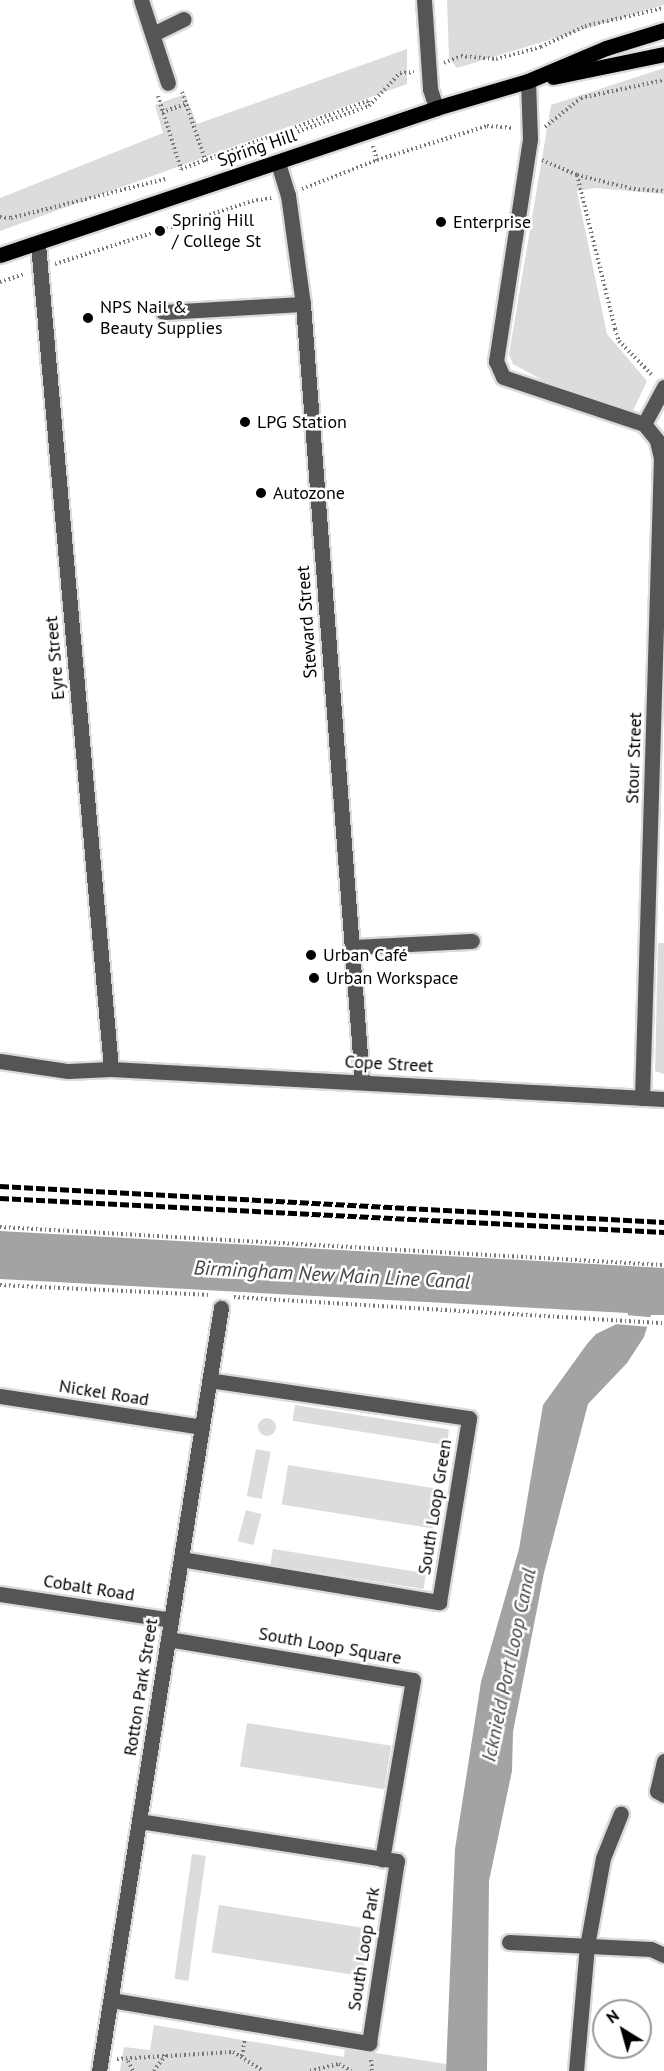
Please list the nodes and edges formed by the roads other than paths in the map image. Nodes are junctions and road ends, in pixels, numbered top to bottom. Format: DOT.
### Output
graph roads {
  1 [pos="141,0"];
  2 [pos="424,0"];
  3 [pos="184,19"];
  4 [pos="664,30"];
  5 [pos="153,34"];
  6 [pos="664,54"];
  7 [pos="528,81"];
  8 [pos="168,83"];
  9 [pos="436,108"];
  10 [pos="278,163"];
  11 [pos="38,244"];
  12 [pos="0,255"];
  13 [pos="303,304"];
  14 [pos="163,312"];
  15 [pos="664,387"];
  16 [pos="644,424"];
  17 [pos="472,941"];
  18 [pos="352,947"];
  19 [pos="0,1061"];
  20 [pos="111,1069"];
  21 [pos="362,1082"];
  22 [pos="642,1098"];
  23 [pos="664,1099"];
  24 [pos="224,1300"];
  25 [pos="210,1380"];
  26 [pos="0,1396"];
  27 [pos="202,1427"];
  28 [pos="181,1559"];
  29 [pos="0,1594"];
  30 [pos="171,1620"];
  31 [pos="168,1639"];
  32 [pos="664,1761"];
  33 [pos="664,1795"];
  34 [pos="621,1813"];
  35 [pos="139,1821"];
  36 [pos="382,1859"];
  37 [pos="509,1942"];
  38 [pos="587,1946"];
  39 [pos="664,1955"];
  40 [pos="111,2000"];
  41 [pos="100,2063"];
  42 [pos="576,2071"];
  1 -- 5 [label="street"];
  2 -- 9 [label="street"];
  3 -- 5 [label="street"];
  4 -- 7 [label="main road, Spring Hill"];
  5 -- 8 [label="street"];
  6 -- 7 [label="main road, Spring Hill"];
  7 -- 9 [label="main road, Spring Hill"];
  7 -- 16 [label="street"];
  9 -- 10 [label="main road, Spring Hill"];
  10 -- 11 [label="main road, Spring Hill"];
  10 -- 13 [label="street, Steward Street"];
  11 -- 12 [label="main road, Spring Hill"];
  11 -- 20 [label="street, Eyre Street"];
  13 -- 14 [label="street"];
  13 -- 18 [label="street, Steward Street"];
  15 -- 16 [label="street"];
  16 -- 22 [label="street, Stour Street"];
  17 -- 18 [label="street"];
  18 -- 21 [label="street, Steward Street"];
  19 -- 20 [label="street, Cope Street"];
  20 -- 21 [label="street, Cope Street"];
  21 -- 22 [label="street, Cope Street"];
  22 -- 23 [label="street, Cope Street"];
  24 -- 25 [label="street, Rotton Park Street"];
  25 -- 27 [label="street, Rotton Park Street"];
  25 -- 28 [label="street, South Loop Green"];
  26 -- 27 [label="street, Nickel Road"];
  27 -- 28 [label="street, Rotton Park Street"];
  28 -- 30 [label="street, Rotton Park Street"];
  29 -- 30 [label="street, Cobalt Road"];
  30 -- 31 [label="street, Rotton Park Street"];
  31 -- 35 [label="street, Rotton Park Street"];
  31 -- 36 [label="street, South Loop Square"];
  32 -- 33 [label="street"];
  34 -- 38 [label="street"];
  35 -- 36 [label="street"];
  35 -- 40 [label="street, Rotton Park Street"];
  36 -- 40 [label="street, South Loop Park"];
  37 -- 38 [label="street"];
  38 -- 39 [label="street"];
  38 -- 42 [label="street"];
  40 -- 41 [label="street, Rotton Park Street"];
}
